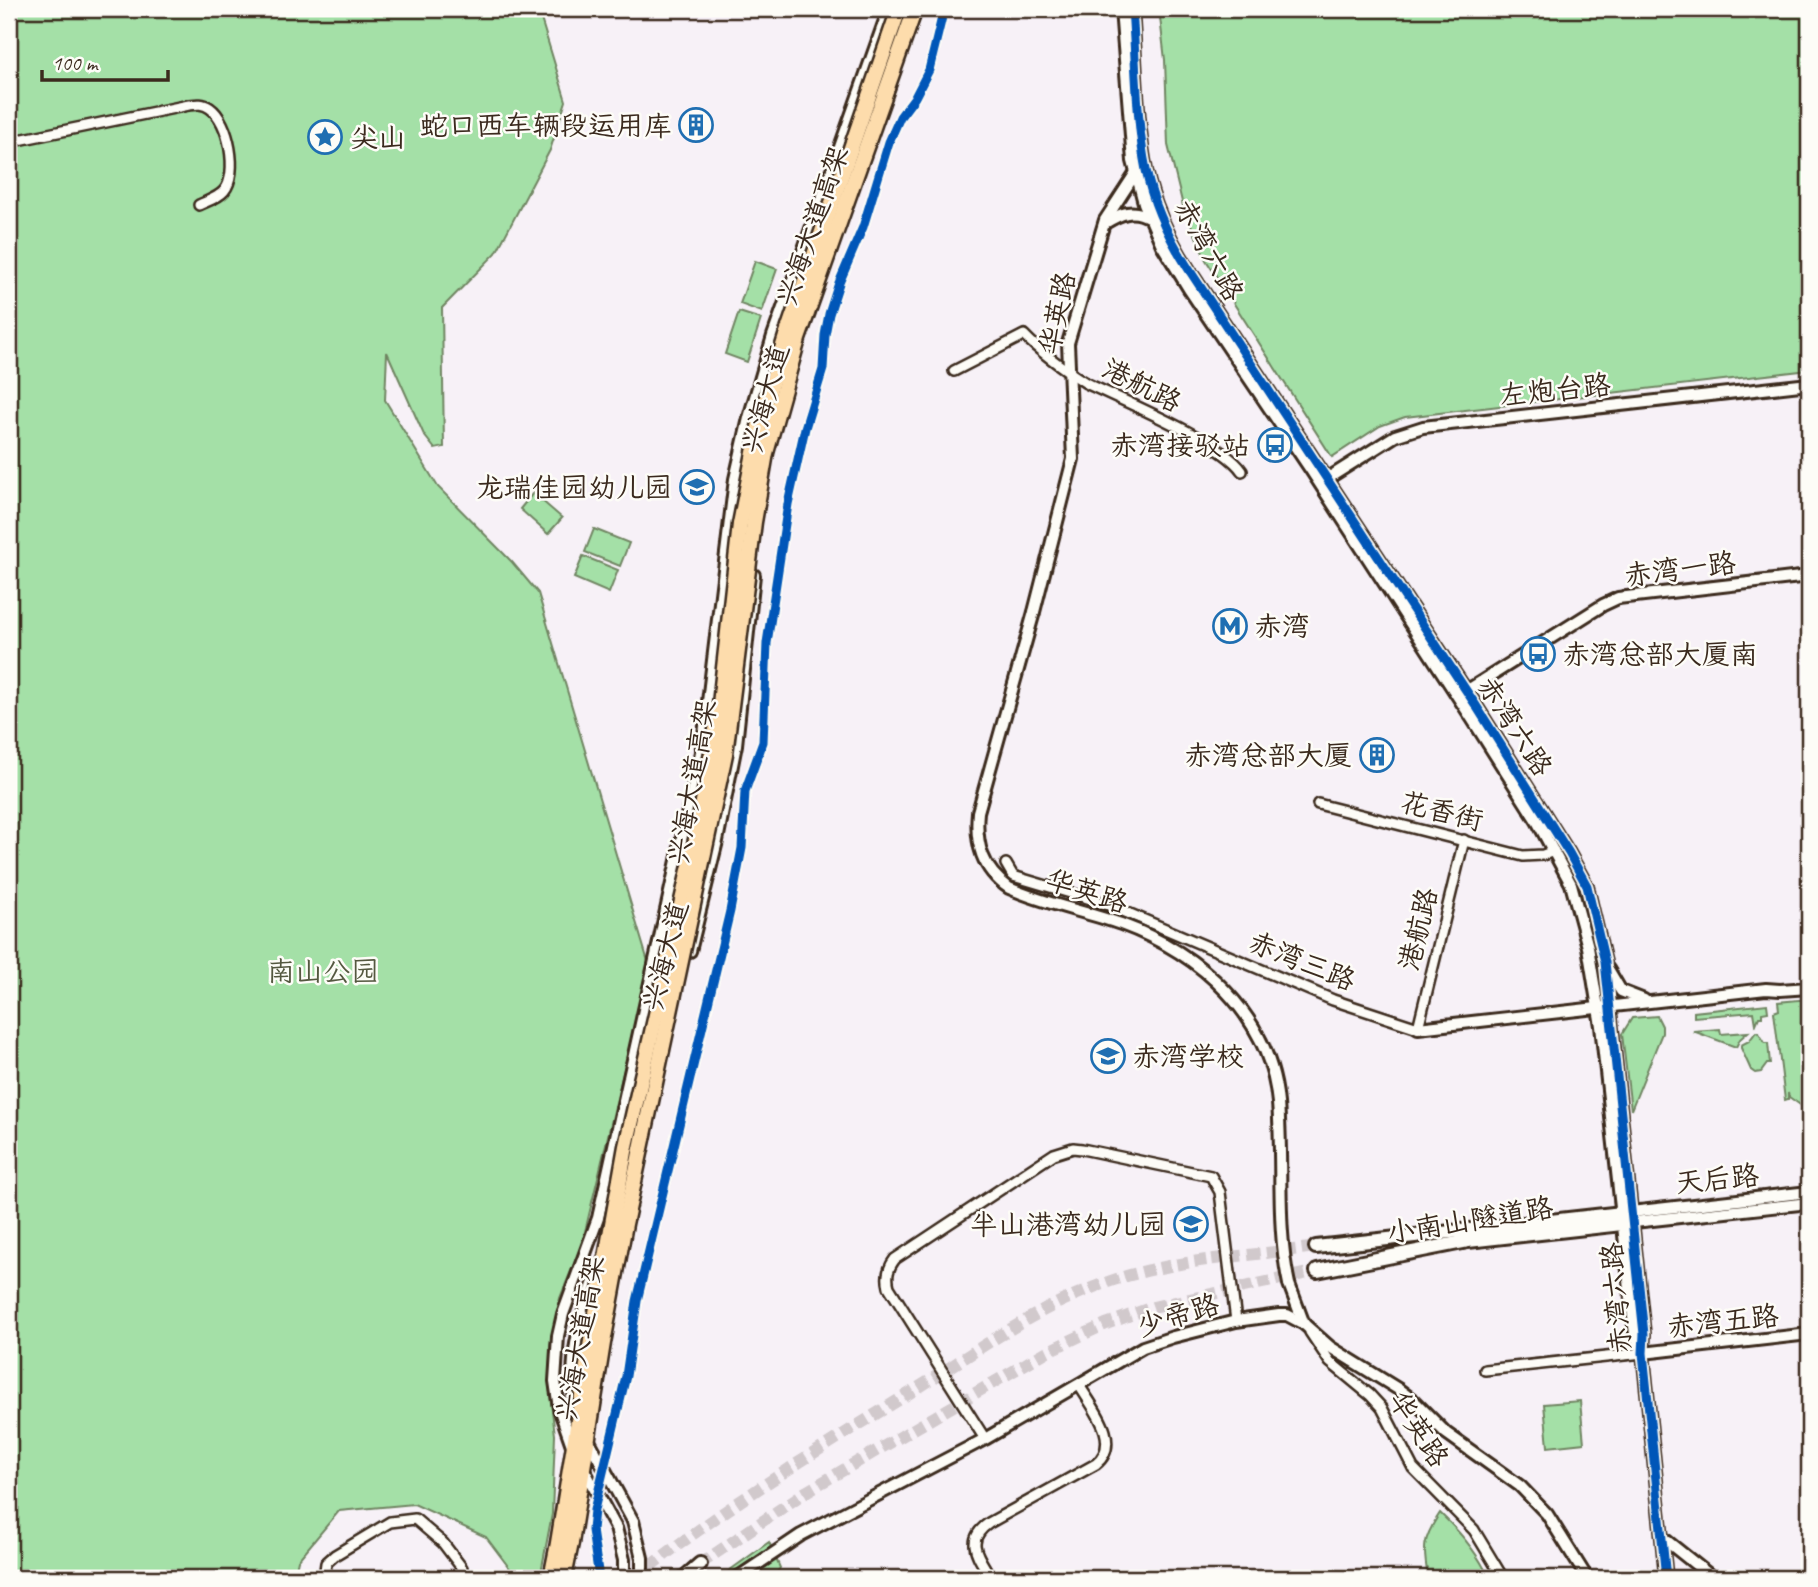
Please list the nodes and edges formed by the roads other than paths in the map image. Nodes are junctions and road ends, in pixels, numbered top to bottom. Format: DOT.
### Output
graph roads {
  1 [pos="889,9"];
  2 [pos="899,9"];
  3 [pos="915,9"];
  4 [pos="920,9"];
  5 [pos="1121,9"];
  6 [pos="1132,9"];
  7 [pos="9,142"];
  8 [pos="1144,160"];
  9 [pos="1135,173"];
  10 [pos="199,205"];
  11 [pos="1150,218"];
  12 [pos="1104,224"];
  13 [pos="954,371"];
  14 [pos="1068,371"];
  15 [pos="1809,384"];
  16 [pos="1242,471"];
  17 [pos="1323,481"];
  18 [pos="1809,576"];
  19 [pos="1462,694"];
  20 [pos="1318,804"];
  21 [pos="1464,840"];
  22 [pos="1554,851"];
  23 [pos="1006,864"];
  24 [pos="1605,962"];
  25 [pos="1809,988"];
  26 [pos="1780,990"];
  27 [pos="1654,1002"];
  28 [pos="1605,1010"];
  29 [pos="1418,1028"];
  30 [pos="1809,1192"];
  31 [pos="1809,1203"];
  32 [pos="1627,1218"];
  33 [pos="1317,1247"];
  34 [pos="1317,1271"];
  35 [pos="1236,1321"];
  36 [pos="1304,1324"];
  37 [pos="1809,1334"];
  38 [pos="1643,1353"];
  39 [pos="1485,1370"];
  40 [pos="1079,1384"];
  41 [pos="985,1438"];
  42 [pos="1662,1538"];
  43 [pos="700,1564"];
  44 [pos="324,1578"];
  45 [pos="461,1578"];
  46 [pos="551,1578"];
  47 [pos="564,1578"];
  48 [pos="624,1578"];
  49 [pos="642,1578"];
  50 [pos="684,1578"];
  51 [pos="737,1578"];
  52 [pos="991,1578"];
  53 [pos="1503,1578"];
  54 [pos="1587,1578"];
  55 [pos="1666,1578"];
  56 [pos="1713,1578"];
  1 -- 48 [label="street, 兴海大道, bridge"];
  2 -- 46 [label="main road, 兴海大道高架, bridge"];
  3 -- 47 [label="main road, 兴海大道高架, bridge"];
  4 -- 49 [label="street, 兴海大道, bridge"];
  5 -- 9 [label="street, 赤湾六路"];
  6 -- 8 [label="street, 赤湾六路"];
  7 -- 10 [label="street"];
  8 -- 9 [label="street, 华英路"];
  8 -- 17 [label="street, 赤湾六路"];
  9 -- 11 [label="street, 赤湾六路"];
  9 -- 12 [label="street, 华英路"];
  11 -- 12 [label="street"];
  11 -- 17 [label="street, 赤湾六路"];
  12 -- 14 [label="street, 华英路"];
  13 -- 14 [label="street, 港航路"];
  14 -- 16 [label="street, 港航路"];
  14 -- 36 [label="street, 华英路, bridge"];
  15 -- 17 [label="street, 左炮台路"];
  17 -- 19 [label="street, 赤湾六路"];
  18 -- 19 [label="street, 赤湾一路"];
  19 -- 22 [label="street, 赤湾六路"];
  19 -- 24 [label="street, 赤湾六路"];
  20 -- 21 [label="street, 花香街"];
  21 -- 22 [label="street, 花香街"];
  21 -- 29 [label="street, 港航路"];
  22 -- 28 [label="street, 赤湾六路"];
  23 -- 29 [label="street, 赤湾三路"];
  24 -- 27 [label="street"];
  24 -- 28 [label="street, 赤湾六路"];
  25 -- 26 [label="street"];
  26 -- 27 [label="street, 赤湾三路"];
  26 -- 28 [label="street, 赤湾三路"];
  27 -- 28 [label="street, 赤湾三路"];
  28 -- 29 [label="street, 赤湾三路"];
  28 -- 32 [label="street, 赤湾六路"];
  30 -- 32 [label="street, 天后路"];
  31 -- 32 [label="street, 天后路"];
  32 -- 33 [label="main road, 小南山隧道路"];
  32 -- 34 [label="main road, 小南山隧道路"];
  32 -- 38 [label="street, 赤湾六路"];
  35 -- 36 [label="street, 少帝路"];
  35 -- 40 [label="street, 少帝路"];
  35 -- 41 [label="street"];
  36 -- 53 [label="street, 华英路"];
  36 -- 54 [label="street, 少帝路"];
  37 -- 38 [label="street, 赤湾五路"];
  38 -- 39 [label="street"];
  38 -- 42 [label="street, 赤湾六路"];
  40 -- 41 [label="street, 少帝路"];
  40 -- 52 [label="street"];
  41 -- 51 [label="street, 少帝路"];
  42 -- 55 [label="street, 赤湾六路"];
  42 -- 56 [label="street"];
  43 -- 50 [label="main road"];
  44 -- 45 [label="street"];
}
